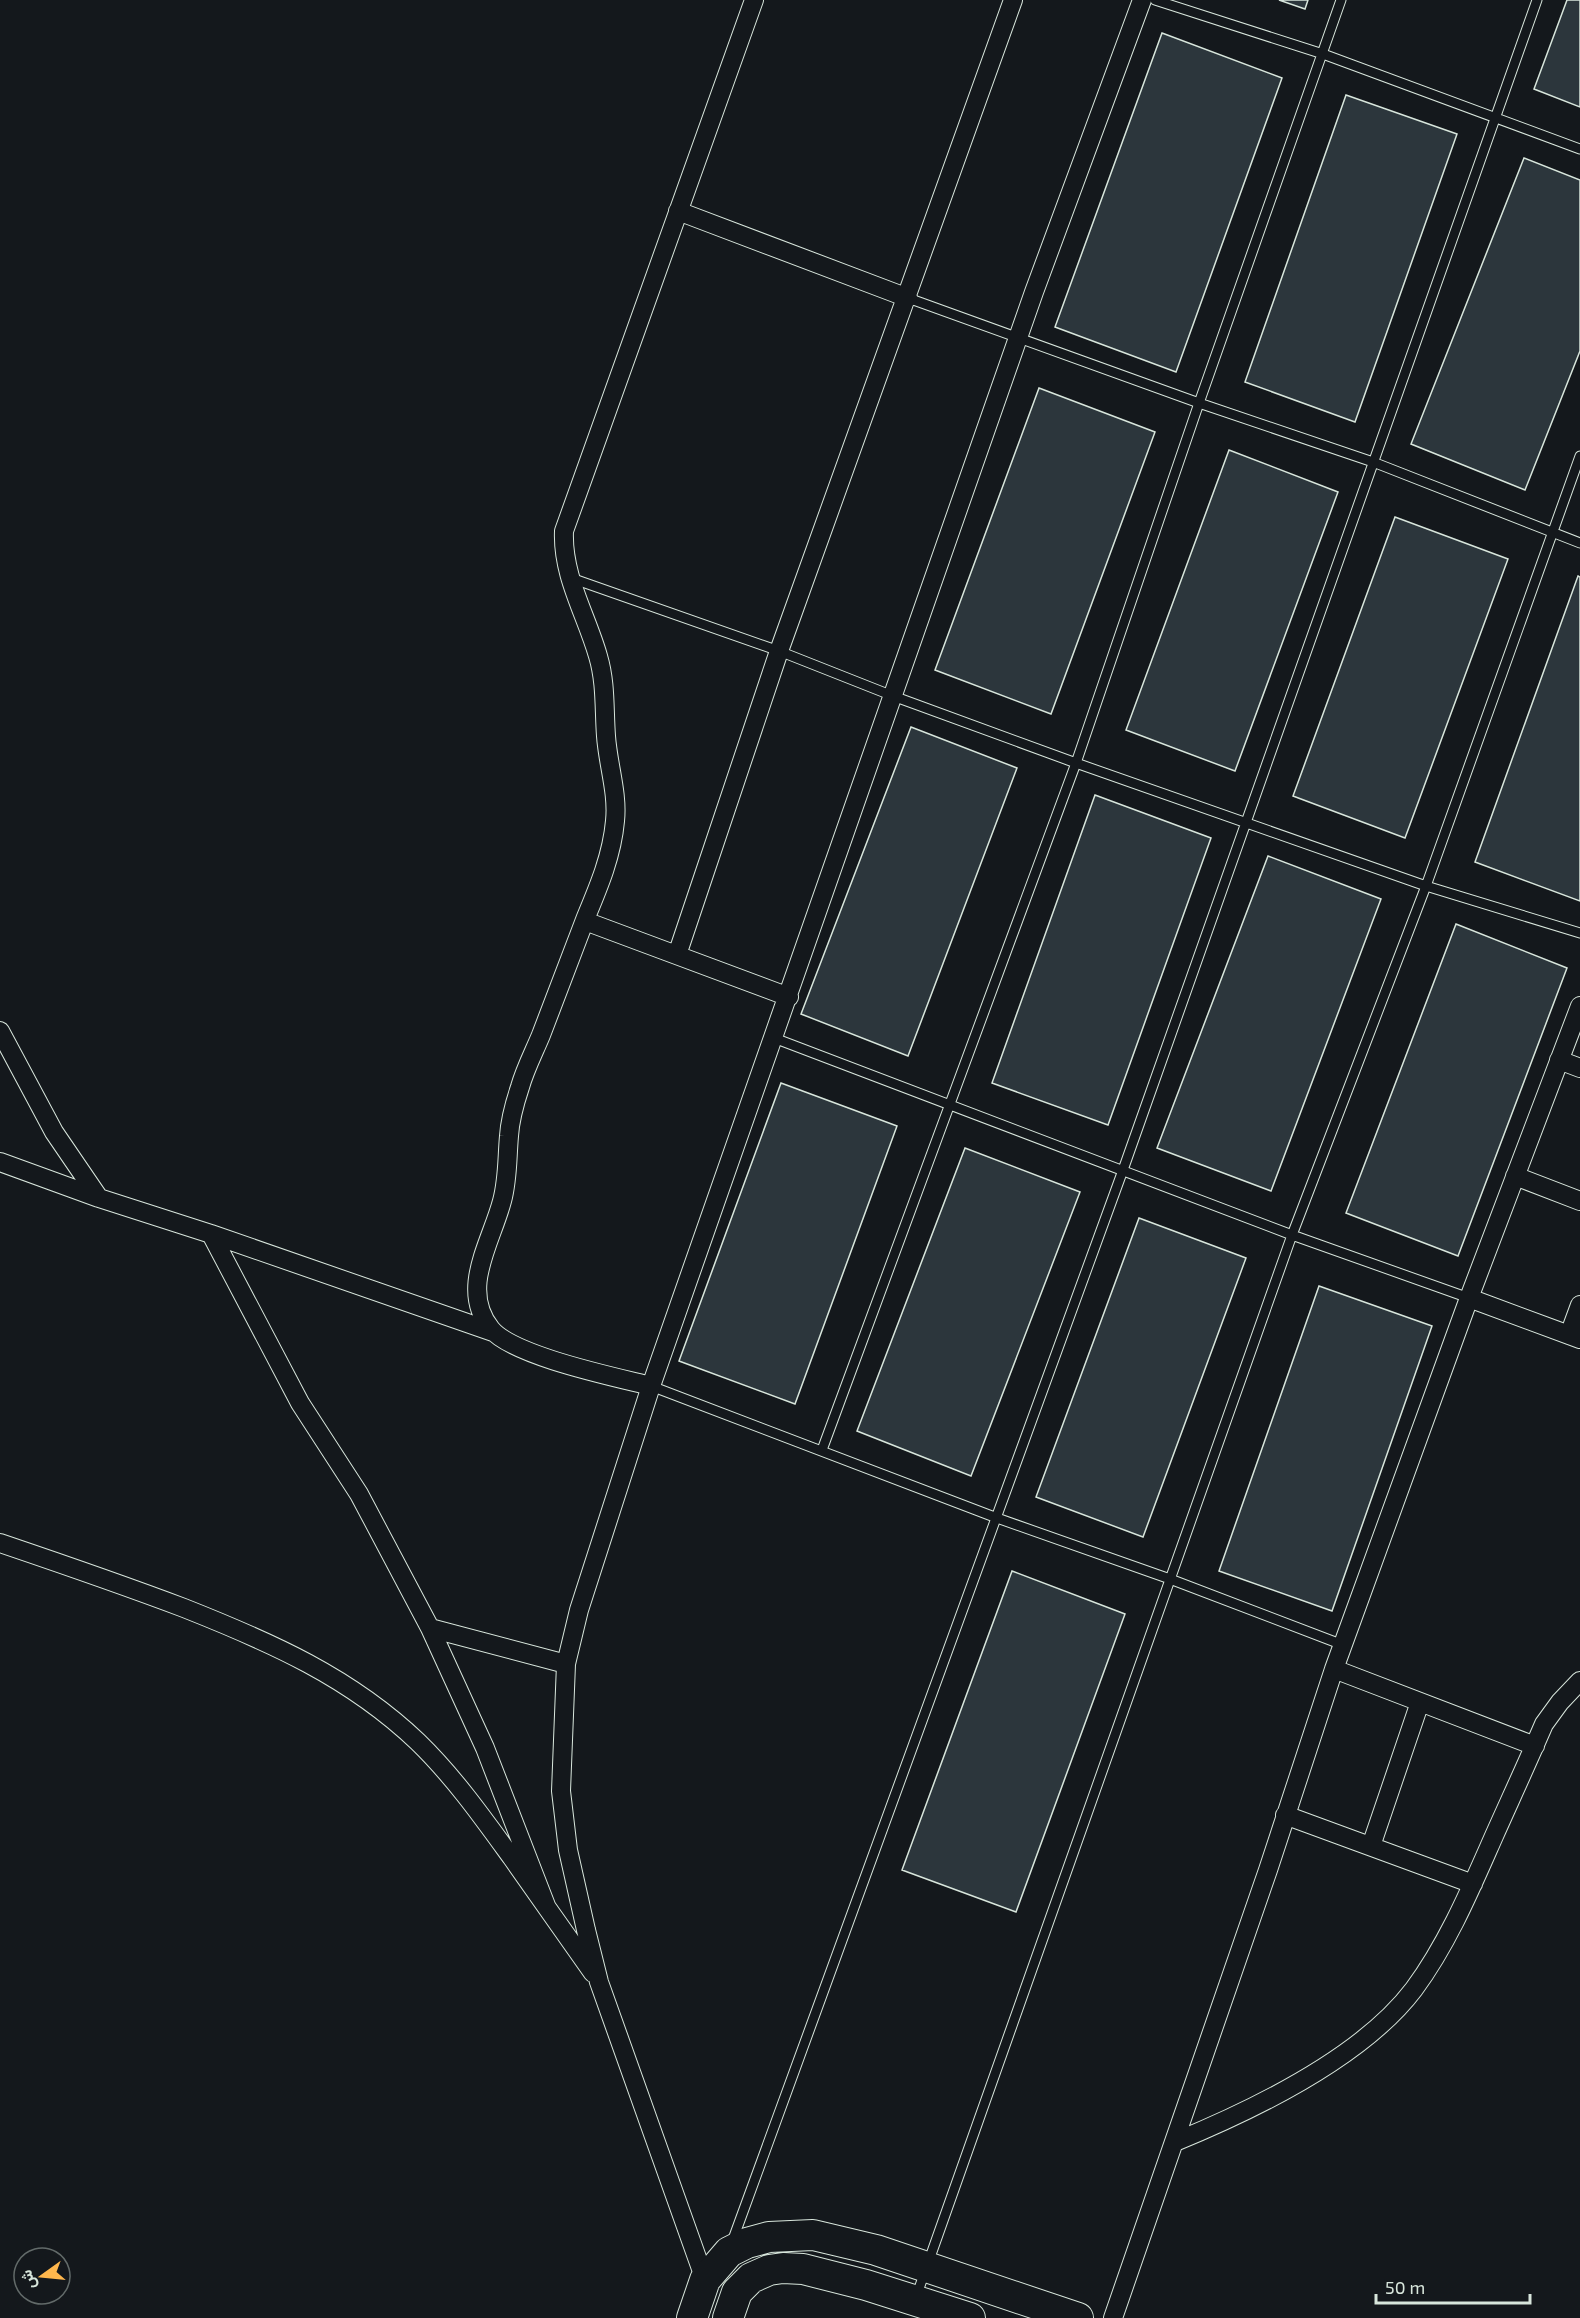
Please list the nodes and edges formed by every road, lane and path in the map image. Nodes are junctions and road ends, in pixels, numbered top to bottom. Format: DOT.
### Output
graph roads {
  1 [pos="754,0"];
  2 [pos="1013,0"];
  3 [pos="1142,0"];
  4 [pos="1155,0"];
  5 [pos="1341,0"];
  6 [pos="1537,0"];
  7 [pos="1323,54"];
  8 [pos="1496,118"];
  9 [pos="1580,149"];
  10 [pos="678,211"];
  11 [pos="908,298"];
  12 [pos="1019,338"];
  13 [pos="1199,403"];
  14 [pos="1580,456"];
  15 [pos="1373,462"];
  16 [pos="1554,533"];
  17 [pos="1580,543"];
  18 [pos="569,577"];
  19 [pos="779,651"];
  20 [pos="893,696"];
  21 [pos="1076,763"];
  22 [pos="1247,823"];
  23 [pos="1425,886"];
  24 [pos="585,921"];
  25 [pos="1580,933"];
  26 [pos="677,955"];
  27 [pos="789,997"];
  28 [pos="1580,1006"];
  29 [pos="0,1032"];
  30 [pos="774,1038"];
  31 [pos="1559,1060"];
  32 [pos="1580,1068"];
  33 [pos="949,1106"];
  34 [pos="0,1162"];
  35 [pos="1123,1170"];
  36 [pos="1515,1176"];
  37 [pos="99,1198"];
  38 [pos="1580,1201"];
  39 [pos="211,1234"];
  40 [pos="1292,1235"];
  41 [pos="1469,1298"];
  42 [pos="1580,1305"];
  43 [pos="493,1332"];
  44 [pos="1574,1337"];
  45 [pos="651,1386"];
  46 [pos="822,1450"];
  47 [pos="997,1518"];
  48 [pos="0,1543"];
  49 [pos="1170,1579"];
  50 [pos="430,1628"];
  51 [pos="1343,1645"];
  52 [pos="566,1664"];
  53 [pos="1334,1669"];
  54 [pos="1580,1681"];
  55 [pos="1420,1702"];
  56 [pos="1535,1746"];
  57 [pos="1285,1815"];
  58 [pos="1371,1846"];
  59 [pos="1473,1884"];
  60 [pos="547,1908"];
  61 [pos="599,1982"];
  62 [pos="1175,2142"];
  63 [pos="730,2257"];
  64 [pos="927,2268"];
  65 [pos="705,2280"];
  66 [pos="734,2297"];
  67 [pos="915,2299"];
  68 [pos="692,2318"];
  69 [pos="970,2318"];
  70 [pos="1078,2318"];
  71 [pos="1113,2318"];
  1 -- 10 [label="street"];
  2 -- 11 [label="street"];
  3 -- 12 [label="street"];
  4 -- 7 [label="lane"];
  5 -- 7 [label="lane"];
  6 -- 8 [label="lane"];
  7 -- 8 [label="lane"];
  7 -- 13 [label="lane"];
  8 -- 9 [label="lane"];
  8 -- 15 [label="lane"];
  10 -- 11 [label="street"];
  10 -- 18 [label="street"];
  11 -- 12 [label="lane"];
  11 -- 19 [label="street"];
  12 -- 13 [label="lane"];
  12 -- 20 [label="street"];
  13 -- 15 [label="lane"];
  13 -- 21 [label="lane"];
  14 -- 16 [label="lane"];
  15 -- 16 [label="lane"];
  15 -- 22 [label="lane"];
  16 -- 17 [label="lane"];
  16 -- 23 [label="lane"];
  18 -- 19 [label="lane"];
  18 -- 24 [label="street"];
  19 -- 20 [label="lane"];
  19 -- 26 [label="street"];
  20 -- 21 [label="lane"];
  20 -- 27 [label="street"];
  21 -- 22 [label="lane"];
  21 -- 33 [label="lane"];
  22 -- 23 [label="lane"];
  22 -- 35 [label="lane"];
  23 -- 25 [label="lane"];
  23 -- 40 [label="lane"];
  24 -- 26 [label="street"];
  24 -- 43 [label="street"];
  26 -- 27 [label="street"];
  27 -- 30 [label="street"];
  28 -- 31 [label="street"];
  29 -- 37 [label="street"];
  30 -- 33 [label="lane"];
  30 -- 45 [label="street"];
  31 -- 32 [label="street"];
  31 -- 36 [label="street"];
  33 -- 35 [label="lane"];
  33 -- 46 [label="lane"];
  34 -- 37 [label="street"];
  35 -- 40 [label="lane"];
  35 -- 47 [label="lane"];
  36 -- 38 [label="street"];
  36 -- 41 [label="street"];
  37 -- 39 [label="street"];
  39 -- 43 [label="street"];
  39 -- 50 [label="street"];
  40 -- 41 [label="lane"];
  40 -- 49 [label="lane"];
  41 -- 44 [label="street"];
  41 -- 51 [label="street"];
  42 -- 44 [label="street"];
  43 -- 45 [label="street"];
  45 -- 46 [label="lane"];
  45 -- 52 [label="street"];
  46 -- 47 [label="lane"];
  47 -- 49 [label="lane"];
  47 -- 63 [label="lane"];
  48 -- 60 [label="street"];
  49 -- 51 [label="lane"];
  49 -- 64 [label="lane"];
  50 -- 52 [label="street"];
  50 -- 60 [label="street"];
  51 -- 53 [label="street"];
  52 -- 61 [label="street"];
  53 -- 55 [label="street"];
  53 -- 57 [label="street"];
  54 -- 56 [label="street"];
  55 -- 56 [label="street"];
  55 -- 58 [label="street"];
  56 -- 59 [label="street"];
  57 -- 58 [label="street"];
  57 -- 62 [label="street"];
  58 -- 59 [label="street"];
  59 -- 62 [label="street"];
  60 -- 61 [label="street"];
  61 -- 65 [label="street"];
  62 -- 71 [label="street"];
  63 -- 64 [label="main road"];
  63 -- 65 [label="main road"];
  64 -- 67 [label="lane"];
  64 -- 70 [label="main road"];
  65 -- 68 [label="main road"];
  66 -- 67 [label="main road"];
  67 -- 69 [label="main road"];
}
